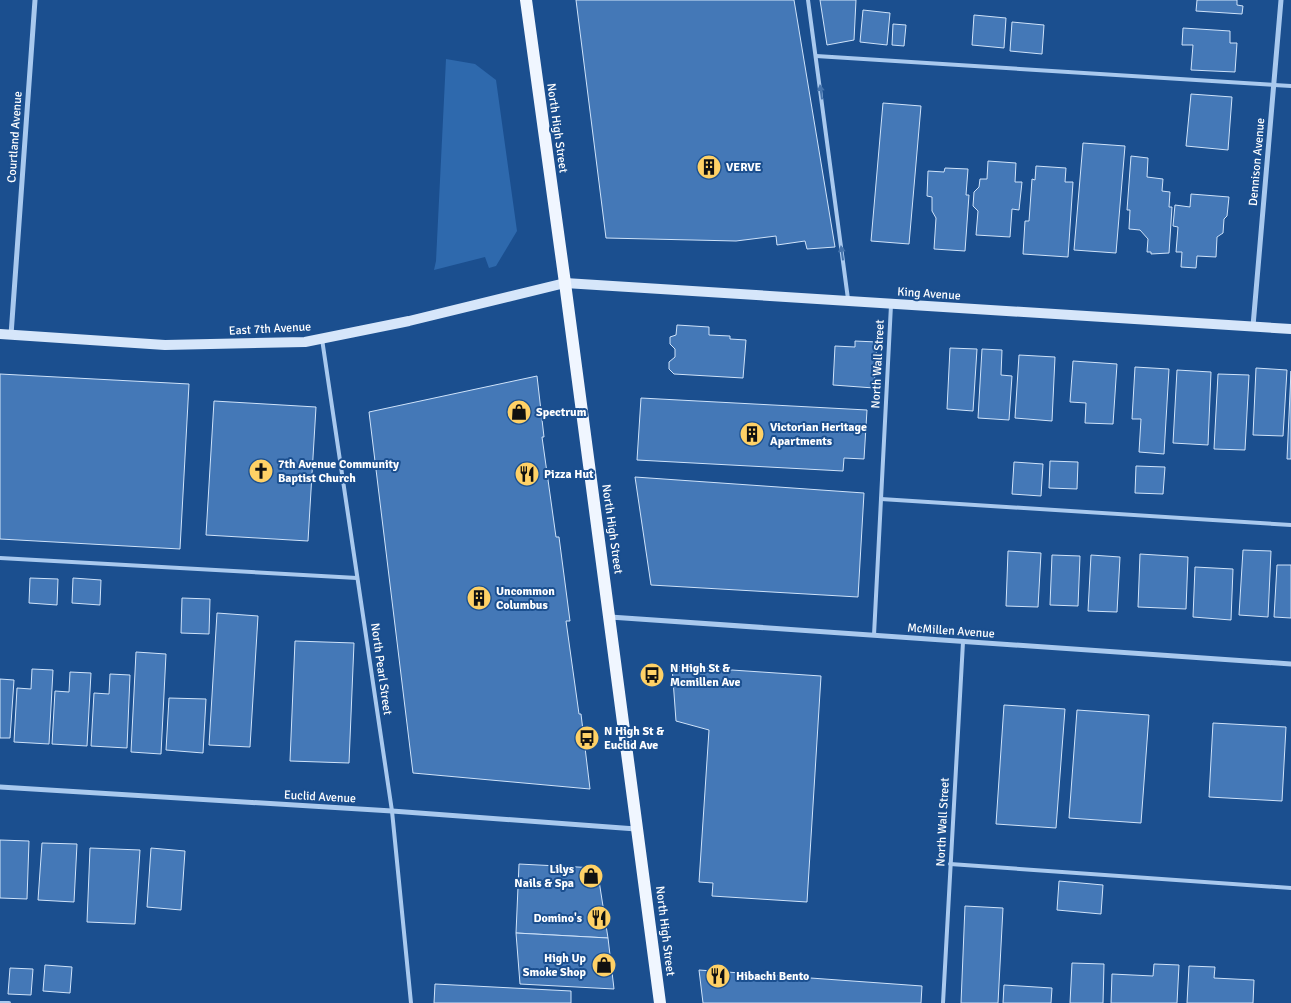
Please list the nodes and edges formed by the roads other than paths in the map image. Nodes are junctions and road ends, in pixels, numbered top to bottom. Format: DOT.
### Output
graph roads {
  1 [pos="35,0"];
  2 [pos="526,0"];
  3 [pos="808,0"];
  4 [pos="1281,0"];
  5 [pos="816,56"];
  6 [pos="1273,85"];
  7 [pos="1291,86"];
  8 [pos="565,283"];
  9 [pos="849,301"];
  10 [pos="891,304"];
  11 [pos="1253,326"];
  12 [pos="1291,329"];
  13 [pos="5,335"];
  14 [pos="322,339"];
  15 [pos="881,499"];
  16 [pos="1291,525"];
  17 [pos="0,558"];
  18 [pos="357,578"];
  19 [pos="609,617"];
  20 [pos="874,635"];
  21 [pos="963,642"];
  22 [pos="1291,664"];
  23 [pos="0,787"];
  24 [pos="392,811"];
  25 [pos="638,829"];
  26 [pos="950,864"];
  27 [pos="1291,888"];
  28 [pos="0,1002"];
  29 [pos="9,1003"];
  30 [pos="411,1003"];
  31 [pos="660,1003"];
  32 [pos="943,1003"];
  1 -- 13 [label="street, Courtland Avenue"];
  2 -- 8 [label="main road, North High Street"];
  3 -- 5 [label="lane"];
  4 -- 6 [label="street, Dennison Avenue"];
  5 -- 6 [label="lane"];
  9 -- 5 [label="lane, one-way"];
  6 -- 7 [label="lane"];
  6 -- 11 [label="street, Dennison Avenue"];
  8 -- 9 [label="street, King Avenue"];
  8 -- 14 [label="street, East 7th Avenue"];
  8 -- 19 [label="main road, North High Street"];
  9 -- 10 [label="street, King Avenue"];
  10 -- 11 [label="street, King Avenue"];
  10 -- 15 [label="lane, North Wall Street"];
  11 -- 12 [label="street, King Avenue"];
  13 -- 14 [label="street, East 7th Avenue"];
  14 -- 18 [label="lane, North Pearl Street"];
  15 -- 16 [label="lane"];
  15 -- 20 [label="lane, North Wall Street"];
  17 -- 18 [label="lane"];
  18 -- 24 [label="lane, North Pearl Street"];
  19 -- 20 [label="street, McMillen Avenue"];
  19 -- 25 [label="main road, North High Street"];
  20 -- 21 [label="street, McMillen Avenue"];
  21 -- 22 [label="street, McMillen Avenue"];
  21 -- 26 [label="lane, North Wall Street"];
  23 -- 24 [label="street, Euclid Avenue"];
  24 -- 25 [label="street, Euclid Avenue"];
  24 -- 30 [label="lane, North Pearl Street"];
  25 -- 31 [label="main road, North High Street"];
  26 -- 27 [label="lane"];
  26 -- 32 [label="lane, North Wall Street"];
  28 -- 29 [label="lane"];
}
